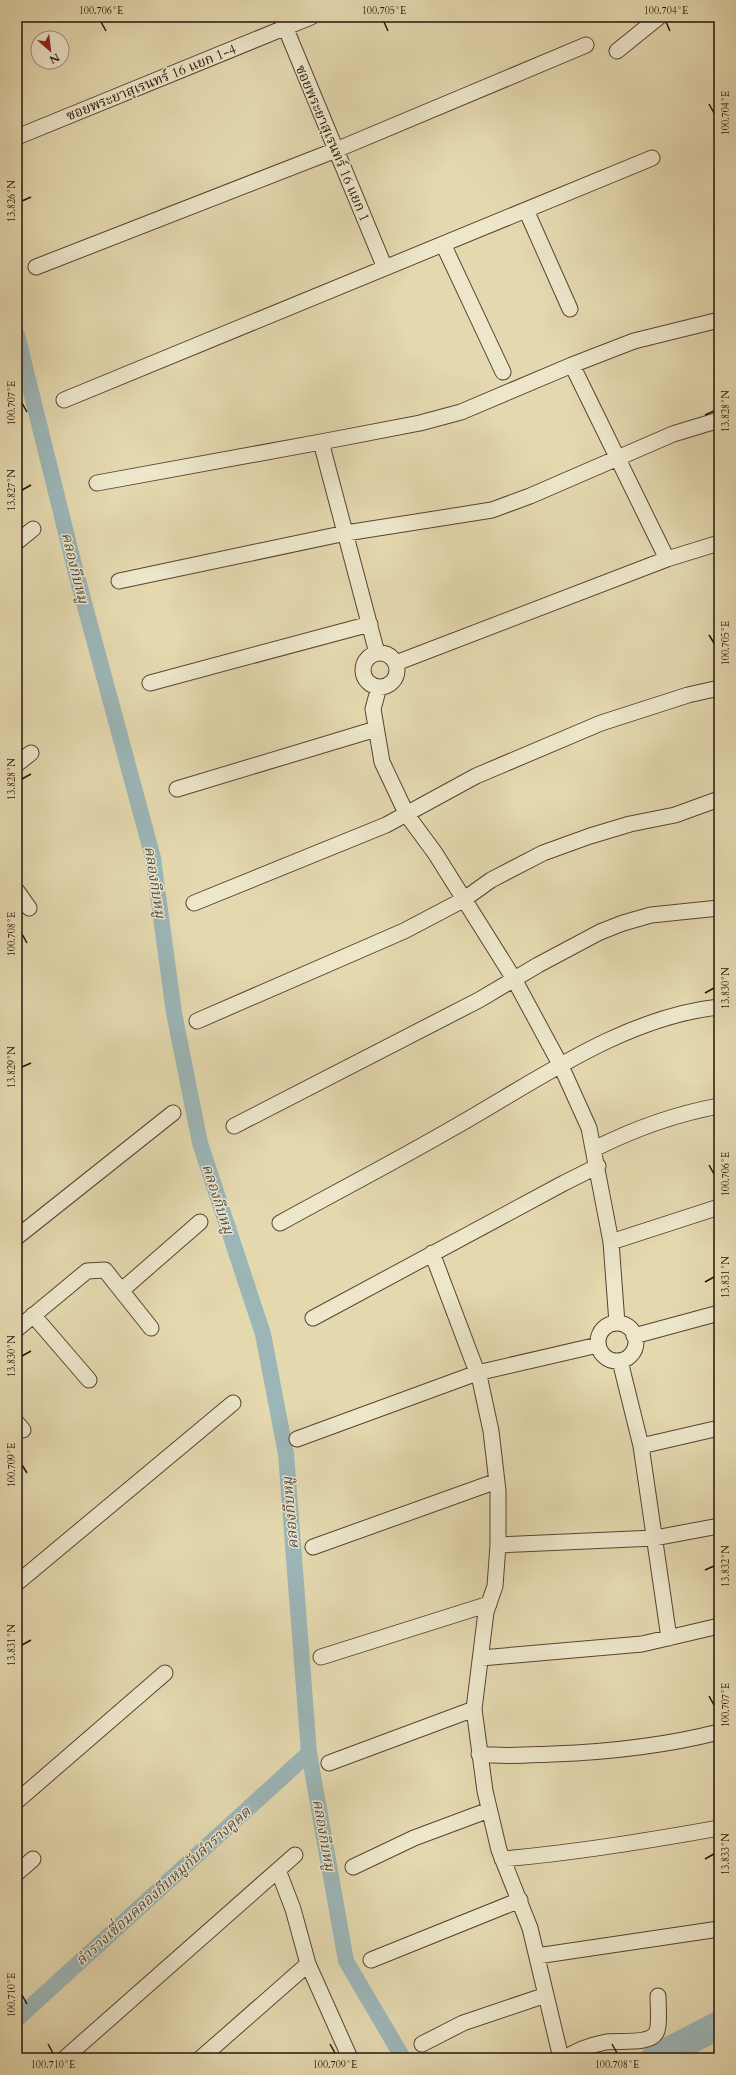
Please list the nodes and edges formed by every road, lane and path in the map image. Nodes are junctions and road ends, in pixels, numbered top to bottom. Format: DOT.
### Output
graph roads {
  1 [pos="311,17"];
  2 [pos="659,17"];
  3 [pos="283,22"];
  4 [pos="586,45"];
  5 [pos="616,51"];
  6 [pos="17,137"];
  7 [pos="336,150"];
  8 [pos="652,158"];
  9 [pos="526,210"];
  10 [pos="443,244"];
  11 [pos="36,267"];
  12 [pos="385,268"];
  13 [pos="570,309"];
  14 [pos="719,320"];
  15 [pos="572,364"];
  16 [pos="503,372"];
  17 [pos="64,400"];
  18 [pos="719,420"];
  19 [pos="321,442"];
  20 [pos="618,456"];
  21 [pos="97,483"];
  22 [pos="33,529"];
  23 [pos="346,533"];
  24 [pos="17,542"];
  25 [pos="719,543"];
  26 [pos="667,559"];
  27 [pos="119,581"];
  28 [pos="370,624"];
  29 [pos="377,653"];
  30 [pos="396,663"];
  31 [pos="150,683"];
  32 [pos="379,687"];
  33 [pos="719,688"];
  34 [pos="376,729"];
  35 [pos="31,753"];
  36 [pos="17,764"];
  37 [pos="177,789"];
  38 [pos="719,799"];
  39 [pos="407,815"];
  40 [pos="17,891"];
  41 [pos="462,900"];
  42 [pos="194,903"];
  43 [pos="29,908"];
  44 [pos="719,908"];
  45 [pos="514,979"];
  46 [pos="719,1007"];
  47 [pos="197,1021"];
  48 [pos="561,1066"];
  49 [pos="719,1106"];
  50 [pos="173,1113"];
  51 [pos="234,1126"];
  52 [pos="594,1149"];
  53 [pos="598,1166"];
  54 [pos="719,1207"];
  55 [pos="200,1222"];
  56 [pos="280,1223"];
  57 [pos="17,1237"];
  58 [pos="611,1242"];
  59 [pos="432,1254"];
  60 [pos="122,1290"];
  61 [pos="719,1313"];
  62 [pos="33,1315"];
  63 [pos="313,1318"];
  64 [pos="617,1323"];
  65 [pos="151,1328"];
  66 [pos="17,1329"];
  67 [pos="634,1336"];
  68 [pos="598,1345"];
  69 [pos="620,1361"];
  70 [pos="477,1373"];
  71 [pos="89,1380"];
  72 [pos="233,1404"];
  73 [pos="719,1428"];
  74 [pos="297,1439"];
  75 [pos="642,1446"];
  76 [pos="497,1481"];
  77 [pos="719,1526"];
  78 [pos="655,1538"];
  79 [pos="498,1545"];
  80 [pos="314,1547"];
  81 [pos="17,1583"];
  82 [pos="489,1604"];
  83 [pos="719,1626"];
  84 [pos="668,1638"];
  85 [pos="321,1657"];
  86 [pos="481,1658"];
  87 [pos="165,1673"];
  88 [pos="474,1709"];
  89 [pos="719,1732"];
  90 [pos="479,1754"];
  91 [pos="329,1763"];
  92 [pos="17,1801"];
  93 [pos="489,1810"];
  94 [pos="719,1828"];
  95 [pos="295,1855"];
  96 [pos="33,1859"];
  97 [pos="502,1859"];
  98 [pos="353,1867"];
  99 [pos="278,1870"];
  100 [pos="17,1873"];
  101 [pos="520,1900"];
  102 [pos="719,1929"];
  103 [pos="537,1956"];
  104 [pos="371,1960"];
  105 [pos="308,1964"];
  106 [pos="546,1995"];
  107 [pos="658,1996"];
  108 [pos="422,2044"];
  109 [pos="344,2055"];
  110 [pos="65,2058"];
  111 [pos="201,2058"];
  112 [pos="561,2058"];
  113 [pos="565,2058"];
  1 -- 3 [label="street, ซอยพระยาสุเรนทร์ 16 แยก 1-4"];
  2 -- 5 [label="street"];
  3 -- 6 [label="street, ซอยพระยาสุเรนทร์ 16 แยก 1-4"];
  3 -- 7 [label="street, ซอยพระยาสุเรนทร์ 16 แยก 1"];
  4 -- 7 [label="street"];
  7 -- 11 [label="street"];
  7 -- 12 [label="street, ซอยพระยาสุเรนทร์ 16 แยก 1"];
  8 -- 9 [label="street"];
  9 -- 10 [label="street"];
  9 -- 13 [label="street"];
  10 -- 12 [label="street"];
  10 -- 16 [label="street"];
  12 -- 17 [label="street"];
  14 -- 15 [label="street"];
  15 -- 19 [label="street"];
  15 -- 20 [label="street"];
  18 -- 20 [label="street"];
  19 -- 21 [label="street"];
  19 -- 23 [label="street"];
  20 -- 23 [label="street"];
  20 -- 26 [label="street"];
  22 -- 24 [label="street"];
  23 -- 27 [label="street"];
  23 -- 28 [label="street"];
  25 -- 26 [label="street"];
  26 -- 30 [label="street"];
  28 -- 29 [label="street"];
  28 -- 31 [label="street"];
  29 -- 30 [label="street"];
  29 -- 32 [label="street"];
  30 -- 32 [label="street"];
  32 -- 34 [label="street"];
  33 -- 39 [label="street"];
  34 -- 37 [label="street"];
  34 -- 39 [label="street"];
  35 -- 36 [label="street"];
  38 -- 41 [label="street"];
  39 -- 41 [label="street"];
  39 -- 42 [label="street"];
  40 -- 43 [label="street"];
  41 -- 45 [label="street"];
  41 -- 47 [label="street"];
  44 -- 45 [label="street"];
  45 -- 48 [label="street"];
  45 -- 51 [label="street"];
  46 -- 48 [label="street"];
  48 -- 52 [label="street"];
  48 -- 56 [label="street"];
  49 -- 52 [label="street"];
  50 -- 57 [label="street"];
  52 -- 53 [label="street"];
  53 -- 58 [label="street"];
  53 -- 59 [label="street"];
  54 -- 58 [label="street"];
  55 -- 60 [label="street"];
  58 -- 64 [label="street"];
  59 -- 63 [label="street"];
  59 -- 70 [label="street"];
  60 -- 62 [label="street"];
  60 -- 65 [label="street"];
  61 -- 67 [label="street"];
  62 -- 66 [label="street"];
  62 -- 71 [label="street"];
  64 -- 67 [label="street"];
  64 -- 68 [label="street"];
  67 -- 69 [label="street"];
  68 -- 69 [label="street"];
  68 -- 70 [label="street"];
  69 -- 75 [label="street"];
  70 -- 74 [label="street"];
  70 -- 76 [label="street"];
  72 -- 81 [label="street"];
  73 -- 75 [label="street"];
  75 -- 78 [label="street"];
  76 -- 79 [label="street"];
  76 -- 80 [label="street"];
  77 -- 78 [label="street"];
  78 -- 79 [label="street"];
  78 -- 84 [label="street"];
  79 -- 82 [label="street"];
  82 -- 85 [label="street"];
  82 -- 86 [label="street"];
  83 -- 84 [label="street"];
  84 -- 86 [label="street"];
  86 -- 88 [label="street"];
  87 -- 92 [label="street"];
  88 -- 90 [label="street"];
  88 -- 91 [label="street"];
  89 -- 90 [label="street"];
  90 -- 93 [label="street"];
  93 -- 97 [label="street"];
  93 -- 98 [label="street"];
  94 -- 97 [label="street"];
  95 -- 99 [label="street"];
  96 -- 100 [label="street"];
  97 -- 101 [label="street"];
  99 -- 105 [label="street"];
  99 -- 110 [label="street"];
  101 -- 103 [label="street"];
  101 -- 104 [label="street"];
  102 -- 103 [label="street"];
  103 -- 106 [label="street"];
  105 -- 109 [label="street"];
  105 -- 111 [label="street"];
  106 -- 108 [label="street"];
  106 -- 112 [label="street"];
  107 -- 113 [label="street"];
}
